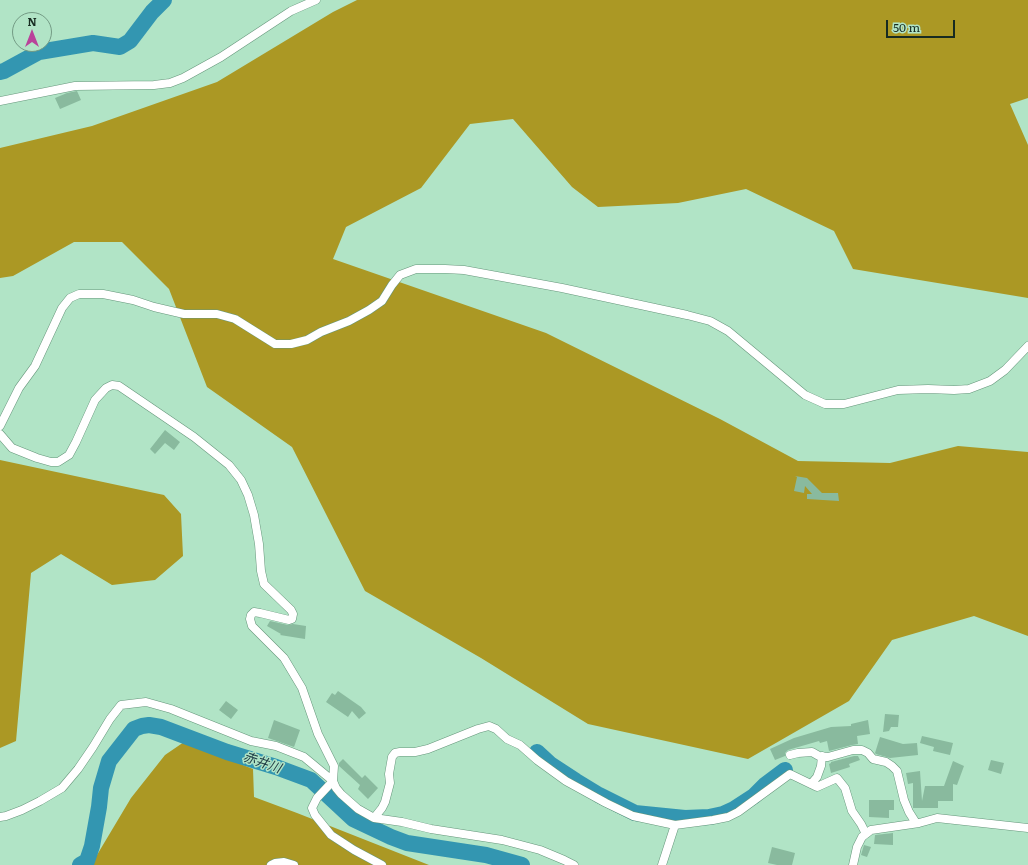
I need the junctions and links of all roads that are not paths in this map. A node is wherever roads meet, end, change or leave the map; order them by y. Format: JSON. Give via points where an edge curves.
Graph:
{"nodes":[{"id":1,"x":316,"y":0,"type":"edge"},
{"id":2,"x":0,"y":101,"type":"edge"},
{"id":3,"x":1028,"y":346,"type":"edge"},
{"id":4,"x":0,"y":426,"type":"edge"},
{"id":5,"x":0,"y":434,"type":"edge"},
{"id":6,"x":790,"y":755,"type":"dead end"},
{"id":7,"x":822,"y":756,"type":"junction"},
{"id":8,"x":331,"y":783,"type":"junction"},
{"id":9,"x":811,"y":784,"type":"junction"},
{"id":10,"x":0,"y":817,"type":"edge"},
{"id":11,"x":374,"y":818,"type":"junction"},
{"id":12,"x":916,"y":823,"type":"junction"},
{"id":13,"x":676,"y":824,"type":"junction"},
{"id":14,"x":1028,"y":828,"type":"edge"},
{"id":15,"x":866,"y":834,"type":"junction"},
{"id":16,"x":271,"y":865,"type":"edge"},
{"id":17,"x":294,"y":865,"type":"edge"},
{"id":18,"x":382,"y":865,"type":"edge"},
{"id":19,"x":574,"y":865,"type":"edge"},
{"id":20,"x":662,"y":865,"type":"edge"},
{"id":21,"x":852,"y":865,"type":"edge"}],
"edges":[{"from":1,"to":2,"type":"street","via":[[292,11],[221,57],[170,83],[75,86]]},
{"from":3,"to":4,"type":"street","via":[[1005,370],[990,381],[969,389],[898,390],[844,404],[825,404],[805,395],[728,331],[710,321],[562,288],[464,270],[416,269],[400,275],[382,301],[370,310],[307,340],[292,344],[275,344],[235,319],[217,314],[184,314],[103,294],[79,294],[70,298],[62,308],[34,366],[19,388]]},
{"from":5,"to":8,"type":"street","via":[[12,448],[37,458],[58,462],[69,455],[95,400],[112,385],[119,386],[194,437],[229,465],[248,495],[254,515],[264,584],[293,614],[289,620],[254,612],[250,619],[252,626],[284,658],[302,688],[318,734],[334,766]]},
{"from":6,"to":7,"type":"street","via":[[812,752]]},
{"from":7,"to":9,"type":"street","via":[[817,777]]},
{"from":7,"to":12,"type":"street","via":[[862,750],[873,759],[892,766],[897,771],[904,800]]},
{"from":8,"to":10,"type":"street","via":[[304,757],[276,746],[251,741],[171,709],[146,702],[121,706],[62,788],[22,810]]},
{"from":8,"to":11,"type":"street","via":[[358,809]]},
{"from":8,"to":18,"type":"street","via":[[317,798],[312,808],[315,815],[331,835]]},
{"from":9,"to":13,"type":"street","via":[[790,774],[728,817]]},
{"from":9,"to":15,"type":"street","via":[[817,787],[837,778],[845,788],[852,811]]},
{"from":11,"to":13,"type":"street","via":[[385,802],[390,784],[392,757],[395,753],[428,749],[489,726],[507,739],[520,744],[566,781],[606,803],[633,816]]},
{"from":11,"to":19,"type":"street","via":[[502,840],[540,850]]},
{"from":12,"to":14,"type":"street","via":[[938,818]]},
{"from":12,"to":15,"type":"street","via":[[872,830]]},
{"from":13,"to":20,"type":"street"},
{"from":15,"to":21,"type":"street","via":[[857,847]]},
{"from":16,"to":17,"type":"street","via":[[284,862]]}]}
